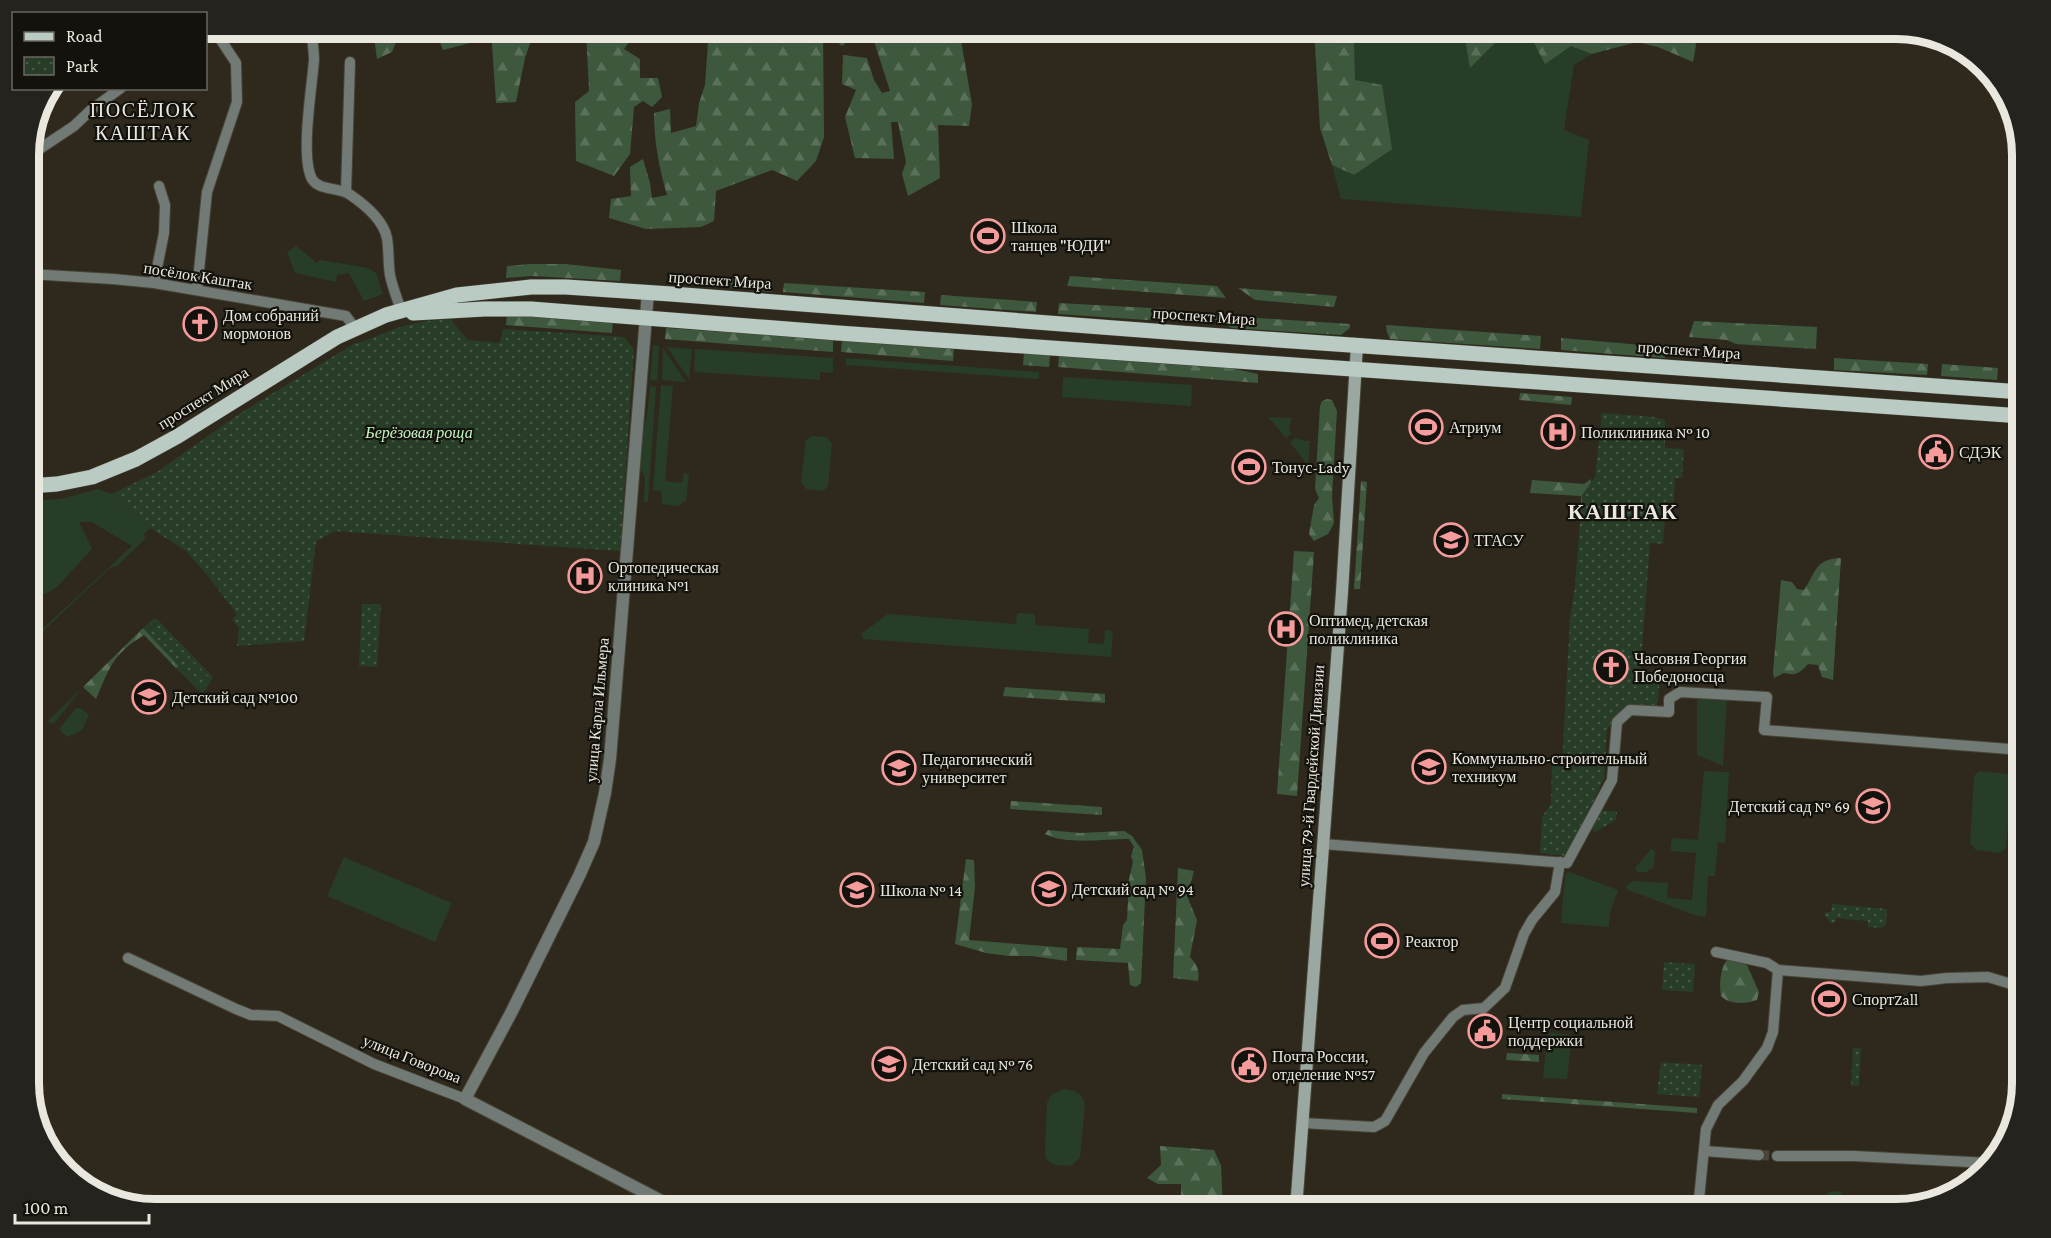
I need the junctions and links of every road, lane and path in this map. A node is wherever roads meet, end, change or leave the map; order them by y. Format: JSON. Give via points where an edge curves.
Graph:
{"nodes":[{"id":1,"x":220,"y":39,"type":"edge"},
{"id":2,"x":313,"y":39,"type":"edge"},
{"id":3,"x":350,"y":62,"type":"dead end"},
{"id":4,"x":118,"y":90,"type":"edge"},
{"id":5,"x":39,"y":149,"type":"edge"},
{"id":6,"x":159,"y":186,"type":"dead end"},
{"id":7,"x":346,"y":192,"type":"junction"},
{"id":8,"x":39,"y":275,"type":"edge"},
{"id":9,"x":154,"y":283,"type":"junction"},
{"id":10,"x":197,"y":290,"type":"junction"},
{"id":11,"x":648,"y":292,"type":"junction"},
{"id":12,"x":840,"y":307,"type":"junction"},
{"id":13,"x":394,"y":312,"type":"junction"},
{"id":14,"x":646,"y":318,"type":"junction"},
{"id":15,"x":1046,"y":323,"type":"junction"},
{"id":16,"x":355,"y":328,"type":"junction"},
{"id":17,"x":838,"y":333,"type":"junction"},
{"id":18,"x":1357,"y":345,"type":"junction"},
{"id":19,"x":1044,"y":347,"type":"junction"},
{"id":20,"x":1524,"y":356,"type":"junction"},
{"id":21,"x":1620,"y":363,"type":"junction"},
{"id":22,"x":1356,"y":369,"type":"junction"},
{"id":23,"x":1832,"y":377,"type":"junction"},
{"id":24,"x":1523,"y":380,"type":"junction"},
{"id":25,"x":1618,"y":387,"type":"junction"},
{"id":26,"x":2012,"y":391,"type":"edge"},
{"id":27,"x":1831,"y":402,"type":"junction"},
{"id":28,"x":2012,"y":415,"type":"edge"},
{"id":29,"x":39,"y":485,"type":"edge"},
{"id":30,"x":2012,"y":749,"type":"edge"},
{"id":31,"x":1323,"y":844,"type":"junction"},
{"id":32,"x":1560,"y":862,"type":"junction"},
{"id":33,"x":1716,"y":952,"type":"dead end"},
{"id":34,"x":128,"y":958,"type":"dead end"},
{"id":35,"x":1778,"y":970,"type":"junction"},
{"id":36,"x":2012,"y":984,"type":"edge"},
{"id":37,"x":465,"y":1099,"type":"junction"},
{"id":38,"x":1302,"y":1123,"type":"junction"},
{"id":39,"x":1704,"y":1151,"type":"junction"},
{"id":40,"x":1759,"y":1155,"type":"tunnel mouth"},
{"id":41,"x":1777,"y":1156,"type":"tunnel mouth"},
{"id":42,"x":1980,"y":1163,"type":"edge"},
{"id":43,"x":658,"y":1199,"type":"edge"},
{"id":44,"x":1297,"y":1199,"type":"edge"},
{"id":45,"x":1699,"y":1199,"type":"edge"}],
"edges":[{"from":1,"to":10,"type":"street","via":[[236,63],[237,102],[207,192]]},
{"from":2,"to":7,"type":"street","via":[[308,163],[317,184]]},
{"from":3,"to":7,"type":"street"},
{"from":4,"to":5,"type":"street"},
{"from":6,"to":9,"type":"street","via":[[165,205],[164,233]]},
{"from":7,"to":13,"type":"street","via":[[368,208],[387,238]]},
{"from":8,"to":9,"type":"street","name":"посёлок Каштак"},
{"from":9,"to":10,"type":"street","name":"посёлок Каштак"},
{"from":10,"to":16,"type":"street","name":"посёлок Каштак","via":[[346,316]]},
{"from":11,"to":12,"type":"main road","name":"проспект Мира"},
{"from":11,"to":13,"type":"main road","name":"проспект Мира","via":[[531,287],[457,295]]},
{"from":11,"to":14,"type":"street","name":"улица Карла Ильмера"},
{"from":12,"to":15,"type":"main road","name":"проспект Мира"},
{"from":12,"to":17,"type":"main road"},
{"from":13,"to":14,"type":"main road","name":"проспект Мира","via":[[531,309]]},
{"from":13,"to":16,"type":"main road","name":"проспект Мира"},
{"from":14,"to":17,"type":"main road","name":"проспект Мира"},
{"from":14,"to":37,"type":"street","name":"улица Карла Ильмера","via":[[610,759],[601,812],[594,842],[579,876]]},
{"from":15,"to":18,"type":"main road","name":"проспект Мира"},
{"from":15,"to":19,"type":"main road"},
{"from":16,"to":29,"type":"main road","name":"проспект Мира","via":[[136,459],[92,477]]},
{"from":17,"to":19,"type":"main road","name":"проспект Мира"},
{"from":18,"to":20,"type":"main road","name":"проспект Мира"},
{"from":18,"to":22,"type":"main road","name":"улица 79-й Гвардейской Дивизии"},
{"from":19,"to":22,"type":"main road","name":"проспект Мира"},
{"from":20,"to":21,"type":"main road","name":"проспект Мира"},
{"from":20,"to":24,"type":"main road"},
{"from":21,"to":23,"type":"main road","name":"проспект Мира"},
{"from":21,"to":25,"type":"main road"},
{"from":22,"to":24,"type":"main road","name":"проспект Мира"},
{"from":22,"to":31,"type":"main road","name":"улица 79-й Гвардейской Дивизии"},
{"from":23,"to":26,"type":"main road","name":"проспект Мира"},
{"from":23,"to":27,"type":"main road"},
{"from":24,"to":25,"type":"main road","name":"проспект Мира"},
{"from":25,"to":27,"type":"main road","name":"проспект Мира"},
{"from":27,"to":28,"type":"main road","name":"проспект Мира"},
{"from":30,"to":32,"type":"street","via":[[1764,730],[1767,697],[1680,692],[1669,699],[1669,712],[1630,710],[1617,722],[1612,780],[1567,863]]},
{"from":31,"to":32,"type":"street"},
{"from":31,"to":38,"type":"main road","name":"улица 79-й Гвардейской Дивизии"},
{"from":32,"to":38,"type":"street","via":[[1555,892],[1524,934],[1505,988],[1484,1008],[1463,1010],[1453,1017],[1424,1053],[1385,1121],[1374,1127]]},
{"from":33,"to":35,"type":"street","via":[[1767,963]]},
{"from":34,"to":37,"type":"street","name":"улица Говорова","via":[[236,1009],[251,1015],[278,1016],[374,1064]]},
{"from":35,"to":36,"type":"street","via":[[1921,981],[1988,977]]},
{"from":35,"to":39,"type":"street","via":[[1773,1032],[1767,1048],[1743,1082],[1718,1105],[1706,1129]]},
{"from":37,"to":43,"type":"street","name":"улица Говорова"},
{"from":38,"to":44,"type":"main road","name":"улица 79-й Гвардейской Дивизии"},
{"from":39,"to":40,"type":"street"},
{"from":39,"to":45,"type":"street"},
{"from":41,"to":42,"type":"street"}]}
